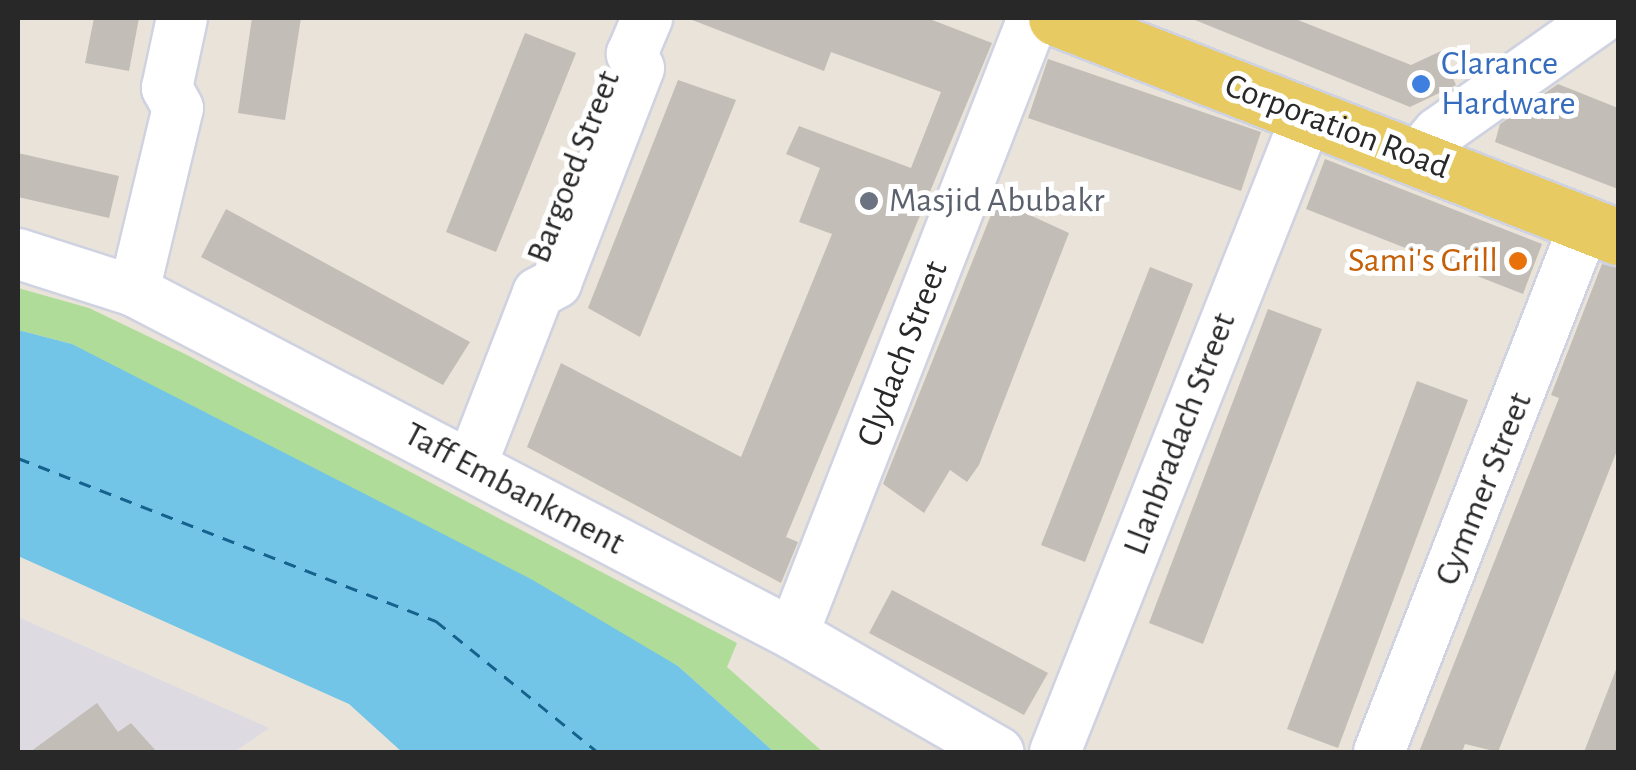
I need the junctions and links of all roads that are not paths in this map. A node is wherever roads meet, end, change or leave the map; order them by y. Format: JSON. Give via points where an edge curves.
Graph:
{"nodes":[{"id":1,"x":182,"y":18,"type":"edge"},
{"id":2,"x":213,"y":18,"type":"edge"},
{"id":3,"x":1033,"y":18,"type":"edge"},
{"id":4,"x":1056,"y":18,"type":"edge"},
{"id":5,"x":1601,"y":18,"type":"edge"},
{"id":6,"x":640,"y":36,"type":"edge"},
{"id":7,"x":178,"y":108,"type":"junction"},
{"id":8,"x":1308,"y":116,"type":"junction"},
{"id":9,"x":1416,"y":158,"type":"junction"},
{"id":10,"x":1602,"y":231,"type":"edge"},
{"id":11,"x":18,"y":254,"type":"edge"},
{"id":12,"x":134,"y":291,"type":"junction"},
{"id":13,"x":471,"y":466,"type":"junction"},
{"id":14,"x":793,"y":634,"type":"junction"},
{"id":15,"x":998,"y":752,"type":"edge"},
{"id":16,"x":1056,"y":752,"type":"edge"},
{"id":17,"x":1379,"y":752,"type":"edge"}],
"edges":[{"from":1,"to":7,"type":"street","via":[[167,88]]},
{"from":2,"to":7,"type":"street","via":[[196,98]]},
{"from":3,"to":14,"type":"street","name":"Clydach Street"},
{"from":4,"to":8,"type":"main road","name":"Corporation Road"},
{"from":5,"to":9,"type":"street","via":[[1438,133]]},
{"from":6,"to":13,"type":"street","name":"Bargoed Street","via":[[640,68],[556,283],[538,293]]},
{"from":7,"to":12,"type":"street"},
{"from":8,"to":9,"type":"main road","name":"Corporation Road"},
{"from":8,"to":16,"type":"street","name":"Llanbradach Street"},
{"from":9,"to":10,"type":"main road","name":"Corporation Road"},
{"from":10,"to":17,"type":"street","name":"Cymmer Street","via":[[1541,346]]},
{"from":11,"to":12,"type":"street","name":"Taff Embankment"},
{"from":12,"to":13,"type":"street","name":"Taff Embankment"},
{"from":13,"to":14,"type":"street","name":"Taff Embankment"},
{"from":14,"to":15,"type":"street","name":"Taff Embankment"}]}
